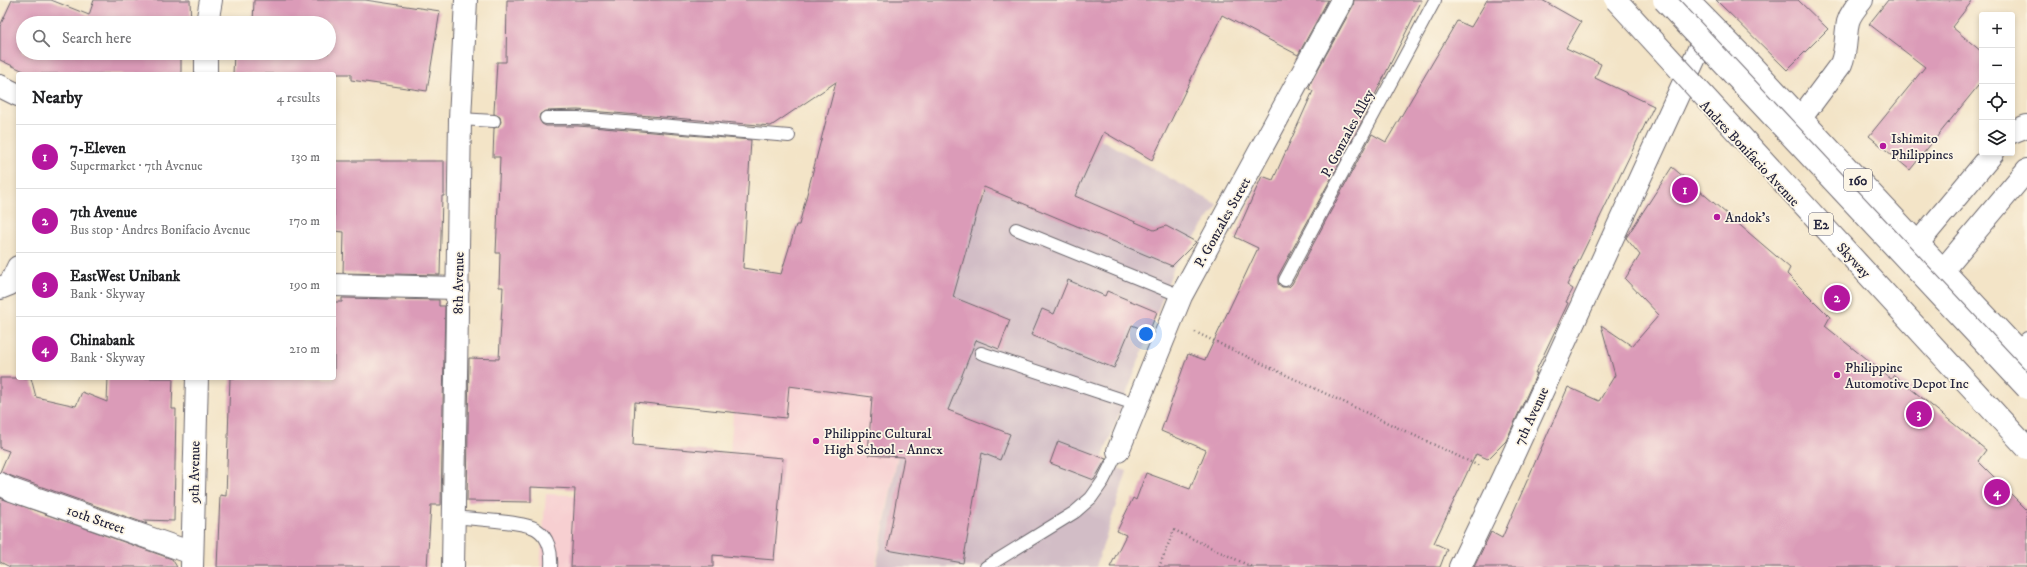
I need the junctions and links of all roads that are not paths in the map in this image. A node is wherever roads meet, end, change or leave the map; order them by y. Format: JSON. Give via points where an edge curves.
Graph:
{"nodes":[{"id":1,"x":211,"y":0,"type":"edge"},
{"id":2,"x":466,"y":0,"type":"edge"},
{"id":3,"x":1342,"y":0,"type":"edge"},
{"id":4,"x":1435,"y":0,"type":"edge"},
{"id":5,"x":1607,"y":0,"type":"edge"},
{"id":6,"x":1616,"y":0,"type":"edge"},
{"id":7,"x":1664,"y":0,"type":"edge"},
{"id":8,"x":1687,"y":0,"type":"edge"},
{"id":9,"x":1862,"y":0,"type":"edge"},
{"id":10,"x":208,"y":16,"type":"edge"},
{"id":11,"x":1710,"y":24,"type":"junction"},
{"id":12,"x":206,"y":60,"type":"edge"},
{"id":13,"x":206,"y":72,"type":"edge"},
{"id":14,"x":1684,"y":81,"type":"junction"},
{"id":15,"x":0,"y":86,"type":"edge"},
{"id":16,"x":16,"y":94,"type":"edge"},
{"id":17,"x":546,"y":118,"type":"dead end"},
{"id":18,"x":460,"y":119,"type":"junction"},
{"id":19,"x":1800,"y":119,"type":"junction"},
{"id":20,"x":494,"y":121,"type":"dead end"},
{"id":21,"x":2027,"y":126,"type":"edge"},
{"id":22,"x":2015,"y":131,"type":"edge"},
{"id":23,"x":789,"y":136,"type":"dead end"},
{"id":24,"x":1990,"y":156,"type":"edge"},
{"id":25,"x":2027,"y":170,"type":"edge"},
{"id":26,"x":1016,"y":229,"type":"dead end"},
{"id":27,"x":1918,"y":243,"type":"junction"},
{"id":28,"x":1943,"y":270,"type":"junction"},
{"id":29,"x":1286,"y":280,"type":"dead end"},
{"id":30,"x":336,"y":284,"type":"edge"},
{"id":31,"x":458,"y":288,"type":"junction"},
{"id":32,"x":1181,"y":296,"type":"junction"},
{"id":33,"x":2024,"y":349,"type":"edge"},
{"id":34,"x":981,"y":354,"type":"dead end"},
{"id":35,"x":197,"y":380,"type":"edge"},
{"id":36,"x":2027,"y":388,"type":"edge"},
{"id":37,"x":1138,"y":405,"type":"junction"},
{"id":38,"x":2027,"y":444,"type":"edge"},
{"id":39,"x":2027,"y":448,"type":"edge"},
{"id":40,"x":1118,"y":451,"type":"joint"},
{"id":41,"x":0,"y":484,"type":"edge"},
{"id":42,"x":453,"y":517,"type":"junction"},
{"id":43,"x":192,"y":560,"type":"edge"},
{"id":44,"x":453,"y":567,"type":"edge"},
{"id":45,"x":551,"y":567,"type":"edge"},
{"id":46,"x":986,"y":567,"type":"edge"},
{"id":47,"x":1460,"y":567,"type":"edge"}],
"edges":[{"from":1,"to":10,"type":"main road"},
{"from":2,"to":18,"type":"main road","name":"8th Avenue"},
{"from":3,"to":32,"type":"main road","name":"P. Gonzales Street"},
{"from":4,"to":29,"type":"lane","name":"P. Gonzales Alley"},
{"from":5,"to":14,"type":"main road","name":"Andres Bonifacio Avenue"},
{"from":6,"to":39,"type":"main road","name":"Skyway","number":"E2","bridge":true},
{"from":7,"to":36,"type":"main road","bridge":true},
{"from":8,"to":11,"type":"main road","number":"160"},
{"from":9,"to":19,"type":"main road","via":[[1848,22],[1845,54],[1841,64]]},
{"from":11,"to":14,"type":"main road","name":"7th Avenue"},
{"from":11,"to":19,"type":"main road","number":"160"},
{"from":12,"to":13,"type":"main road"},
{"from":14,"to":38,"type":"main road","name":"Andres Bonifacio Avenue","via":[[1837,246]]},
{"from":14,"to":47,"type":"main road","name":"7th Avenue"},
{"from":15,"to":16,"type":"main road"},
{"from":17,"to":23,"type":"lane","via":[[578,118]]},
{"from":18,"to":20,"type":"lane"},
{"from":18,"to":31,"type":"main road","name":"8th Avenue"},
{"from":19,"to":27,"type":"main road","number":"160"},
{"from":21,"to":22,"type":"main road"},
{"from":24,"to":27,"type":"main road"},
{"from":25,"to":28,"type":"main road"},
{"from":26,"to":32,"type":"lane"},
{"from":27,"to":28,"type":"main road","number":"160"},
{"from":28,"to":33,"type":"main road","number":"160"},
{"from":30,"to":31,"type":"main road"},
{"from":31,"to":42,"type":"main road","name":"8th Avenue"},
{"from":32,"to":37,"type":"main road","name":"P. Gonzales Street"},
{"from":34,"to":37,"type":"lane"},
{"from":35,"to":43,"type":"main road","name":"9th Avenue"},
{"from":37,"to":40,"type":"main road","name":"P. Gonzales Street"},
{"from":40,"to":46,"type":"lane","via":[[1091,498],[1075,512]]},
{"from":41,"to":43,"type":"main road","name":"10th Street"},
{"from":42,"to":44,"type":"main road","name":"8th Avenue"},
{"from":42,"to":45,"type":"lane","via":[[513,523],[536,529],[548,542]]}]}
